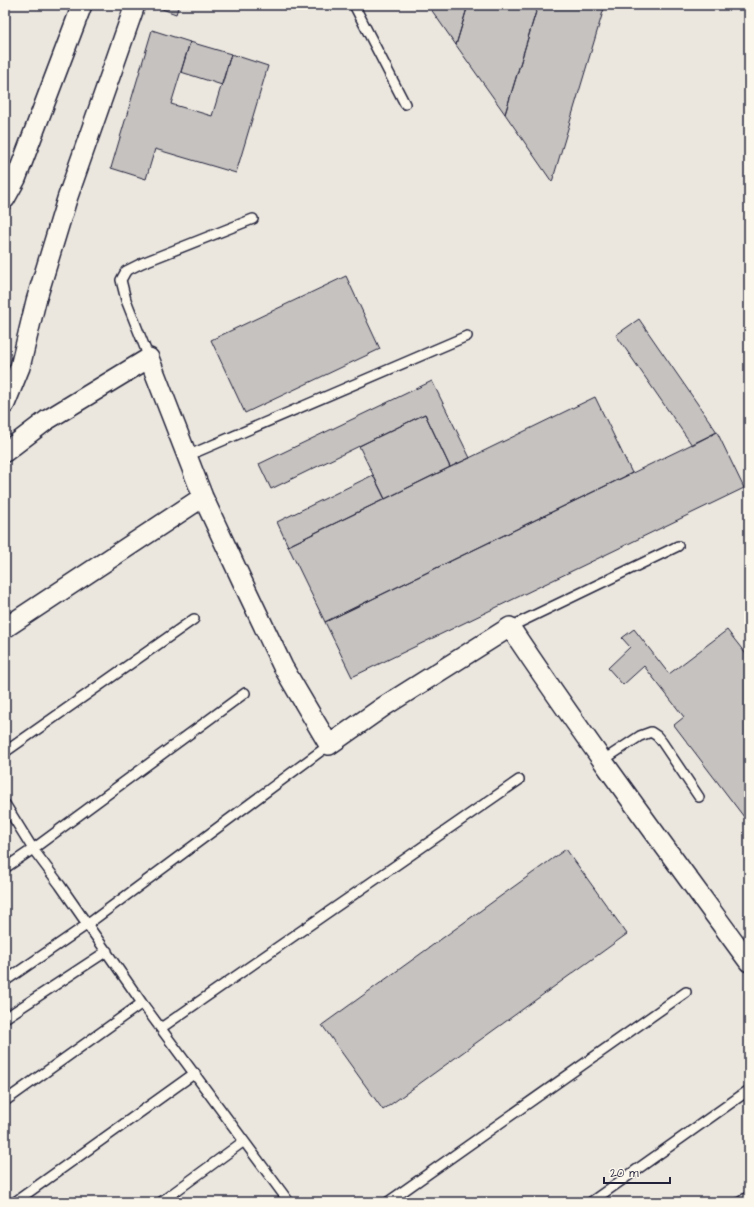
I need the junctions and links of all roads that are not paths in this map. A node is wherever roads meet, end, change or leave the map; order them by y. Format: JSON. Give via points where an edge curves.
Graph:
{"nodes":[{"id":1,"x":82,"y":5,"type":"edge"},
{"id":2,"x":135,"y":5,"type":"edge"},
{"id":3,"x":354,"y":5,"type":"edge"},
{"id":4,"x":405,"y":104,"type":"dead end"},
{"id":5,"x":5,"y":199,"type":"edge"},
{"id":6,"x":253,"y":219,"type":"dead end"},
{"id":7,"x":467,"y":336,"type":"dead end"},
{"id":8,"x":149,"y":358,"type":"junction"},
{"id":9,"x":5,"y":404,"type":"edge"},
{"id":10,"x":5,"y":452,"type":"edge"},
{"id":11,"x":187,"y":456,"type":"junction"},
{"id":12,"x":203,"y":497,"type":"junction"},
{"id":13,"x":678,"y":546,"type":"dead end"},
{"id":14,"x":194,"y":619,"type":"dead end"},
{"id":15,"x":510,"y":627,"type":"junction"},
{"id":16,"x":5,"y":628,"type":"edge"},
{"id":17,"x":245,"y":692,"type":"dead end"},
{"id":18,"x":329,"y":745,"type":"junction"},
{"id":19,"x":5,"y":752,"type":"edge"},
{"id":20,"x":602,"y":761,"type":"junction"},
{"id":21,"x":519,"y":780,"type":"dead end"},
{"id":22,"x":699,"y":797,"type":"dead end"},
{"id":23,"x":5,"y":804,"type":"edge"},
{"id":24,"x":34,"y":849,"type":"junction"},
{"id":25,"x":5,"y":868,"type":"edge"},
{"id":26,"x":88,"y":924,"type":"junction"},
{"id":27,"x":106,"y":951,"type":"junction"},
{"id":28,"x":749,"y":962,"type":"edge"},
{"id":29,"x":5,"y":981,"type":"edge"},
{"id":30,"x":686,"y":992,"type":"dead end"},
{"id":31,"x":142,"y":1003,"type":"junction"},
{"id":32,"x":5,"y":1018,"type":"edge"},
{"id":33,"x":162,"y":1028,"type":"junction"},
{"id":34,"x":195,"y":1073,"type":"junction"},
{"id":35,"x":749,"y":1090,"type":"edge"},
{"id":36,"x":5,"y":1101,"type":"edge"},
{"id":37,"x":244,"y":1141,"type":"junction"},
{"id":38,"x":749,"y":1196,"type":"edge"},
{"id":39,"x":15,"y":1202,"type":"edge"},
{"id":40,"x":161,"y":1202,"type":"edge"},
{"id":41,"x":289,"y":1202,"type":"edge"},
{"id":42,"x":388,"y":1202,"type":"edge"},
{"id":43,"x":591,"y":1202,"type":"edge"},
{"id":44,"x":740,"y":1202,"type":"edge"}],
"edges":[{"from":1,"to":5,"type":"street","via":[[16,179]]},
{"from":2,"to":9,"type":"street","via":[[67,199],[36,301],[20,367]]},
{"from":3,"to":4,"type":"lane"},
{"from":6,"to":8,"type":"lane","via":[[126,271],[121,280],[124,294]]},
{"from":7,"to":11,"type":"lane"},
{"from":8,"to":10,"type":"street","via":[[47,420]]},
{"from":8,"to":11,"type":"street"},
{"from":11,"to":12,"type":"street"},
{"from":12,"to":16,"type":"street"},
{"from":12,"to":18,"type":"street","via":[[283,667]]},
{"from":13,"to":15,"type":"lane"},
{"from":14,"to":19,"type":"lane"},
{"from":15,"to":18,"type":"street"},
{"from":15,"to":20,"type":"street"},
{"from":17,"to":24,"type":"lane"},
{"from":18,"to":26,"type":"lane"},
{"from":20,"to":22,"type":"lane","via":[[640,736],[651,732],[662,742]]},
{"from":20,"to":28,"type":"street"},
{"from":21,"to":33,"type":"lane"},
{"from":23,"to":24,"type":"lane"},
{"from":24,"to":25,"type":"lane"},
{"from":24,"to":26,"type":"lane"},
{"from":26,"to":27,"type":"lane"},
{"from":26,"to":29,"type":"lane"},
{"from":27,"to":31,"type":"lane"},
{"from":27,"to":32,"type":"lane"},
{"from":30,"to":42,"type":"lane"},
{"from":31,"to":33,"type":"lane"},
{"from":31,"to":36,"type":"lane"},
{"from":33,"to":34,"type":"lane"},
{"from":34,"to":37,"type":"lane"},
{"from":34,"to":39,"type":"lane"},
{"from":35,"to":43,"type":"lane"},
{"from":37,"to":40,"type":"lane"},
{"from":37,"to":41,"type":"lane"},
{"from":38,"to":44,"type":"lane"}]}
